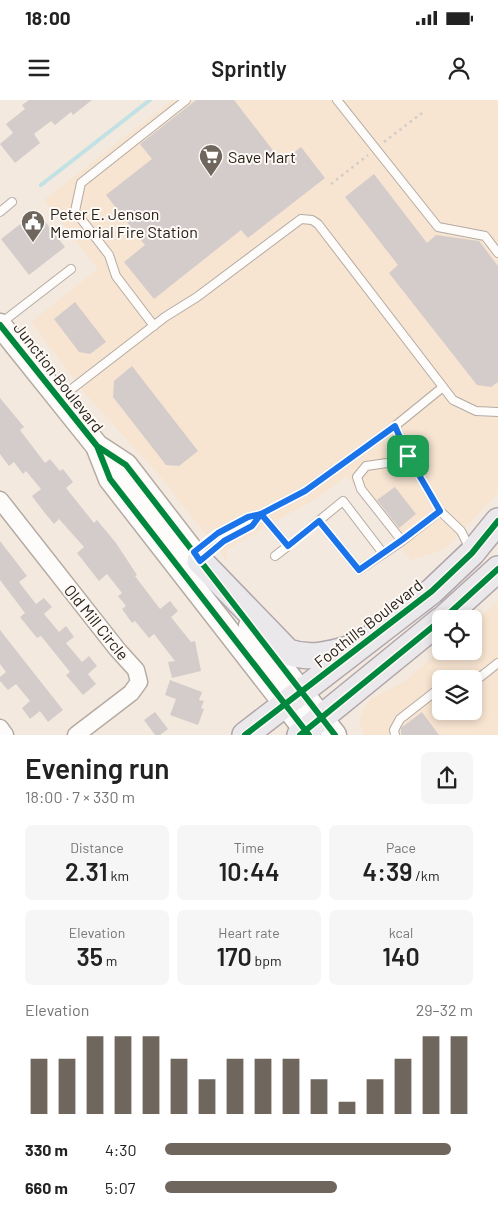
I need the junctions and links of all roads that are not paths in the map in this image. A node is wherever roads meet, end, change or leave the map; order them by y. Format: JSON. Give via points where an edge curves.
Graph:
{"nodes":[{"id":1,"x":186,"y":100,"type":"edge"},
{"id":2,"x":338,"y":100,"type":"edge"},
{"id":3,"x":12,"y":202,"type":"dead end"},
{"id":4,"x":0,"y":212,"type":"edge"},
{"id":5,"x":498,"y":253,"type":"edge"},
{"id":6,"x":70,"y":268,"type":"dead end"},
{"id":7,"x":0,"y":324,"type":"edge"},
{"id":8,"x":154,"y":326,"type":"junction"},
{"id":9,"x":443,"y":387,"type":"junction"},
{"id":10,"x":58,"y":399,"type":"junction"},
{"id":11,"x":498,"y":412,"type":"edge"},
{"id":12,"x":395,"y":426,"type":"junction"},
{"id":13,"x":97,"y":446,"type":"junction"},
{"id":14,"x":408,"y":456,"type":"junction"},
{"id":15,"x":0,"y":500,"type":"edge"},
{"id":16,"x":440,"y":511,"type":"junction"},
{"id":17,"x":261,"y":514,"type":"junction"},
{"id":18,"x":319,"y":521,"type":"junction"},
{"id":19,"x":498,"y":521,"type":"edge"},
{"id":20,"x":402,"y":540,"type":"junction"},
{"id":21,"x":288,"y":546,"type":"junction"},
{"id":22,"x":382,"y":552,"type":"junction"},
{"id":23,"x":472,"y":553,"type":"junction"},
{"id":24,"x":275,"y":556,"type":"dead end"},
{"id":25,"x":197,"y":557,"type":"junction"},
{"id":26,"x":496,"y":575,"type":"edge"},
{"id":27,"x":453,"y":610,"type":"edge"},
{"id":28,"x":432,"y":628,"type":"edge"},
{"id":29,"x":361,"y":646,"type":"junction"},
{"id":30,"x":498,"y":663,"type":"edge"},
{"id":31,"x":482,"y":676,"type":"edge"},
{"id":32,"x":432,"y":694,"type":"edge"},
{"id":33,"x":293,"y":699,"type":"junction"},
{"id":34,"x":0,"y":728,"type":"edge"},
{"id":35,"x":314,"y":731,"type":"edge"},
{"id":36,"x":5,"y":735,"type":"edge"},
{"id":37,"x":76,"y":735,"type":"edge"},
{"id":38,"x":245,"y":735,"type":"edge"},
{"id":39,"x":396,"y":735,"type":"edge"}],
"edges":[{"from":1,"to":8,"type":"lane","via":[[81,183],[75,211],[109,255],[116,276]]},
{"from":2,"to":5,"type":"lane","via":[[438,227],[485,236]]},
{"from":3,"to":4,"type":"lane"},
{"from":6,"to":7,"type":"lane"},
{"from":7,"to":10,"type":"main road","name":"Junction Boulevard"},
{"from":8,"to":9,"type":"lane","via":[[198,297],[301,218],[312,220]]},
{"from":8,"to":10,"type":"lane"},
{"from":9,"to":11,"type":"lane","via":[[453,400],[466,408]]},
{"from":9,"to":12,"type":"lane"},
{"from":10,"to":13,"type":"main road","name":"Junction Boulevard"},
{"from":12,"to":14,"type":"lane"},
{"from":12,"to":17,"type":"lane","via":[[305,491]]},
{"from":13,"to":25,"type":"main road","name":"Junction Boulevard","via":[[126,465]]},
{"from":13,"to":33,"type":"main road","name":"Junction Boulevard","via":[[110,479]]},
{"from":14,"to":16,"type":"lane"},
{"from":14,"to":20,"type":"lane","via":[[394,462],[366,466],[358,477],[362,489]]},
{"from":15,"to":37,"type":"street","name":"Old Mill Circle","via":[[136,670],[139,682],[131,693]]},
{"from":16,"to":20,"type":"lane"},
{"from":16,"to":23,"type":"lane","via":[[461,531]]},
{"from":17,"to":21,"type":"lane"},
{"from":17,"to":25,"type":"lane","via":[[252,526]]},
{"from":18,"to":21,"type":"lane"},
{"from":18,"to":22,"type":"lane","via":[[359,570]]},
{"from":18,"to":22,"type":"lane","via":[[343,501]]},
{"from":19,"to":23,"type":"main road","name":"Foothills Boulevard"},
{"from":20,"to":22,"type":"lane"},
{"from":21,"to":24,"type":"lane"},
{"from":23,"to":29,"type":"main road","name":"Foothills Boulevard","via":[[432,590]]},
{"from":25,"to":29,"type":"main road","via":[[288,652],[304,657]]},
{"from":25,"to":33,"type":"main road","name":"Junction Boulevard"},
{"from":26,"to":27,"type":"main road"},
{"from":28,"to":35,"type":"main road"},
{"from":29,"to":33,"type":"main road","name":"Foothills Boulevard"},
{"from":30,"to":31,"type":"lane"},
{"from":32,"to":39,"type":"lane","via":[[400,719],[394,730]]},
{"from":33,"to":35,"type":"main road","name":"Junction Boulevard"},
{"from":33,"to":38,"type":"main road","name":"Foothills Boulevard"},
{"from":34,"to":36,"type":"street"}]}
